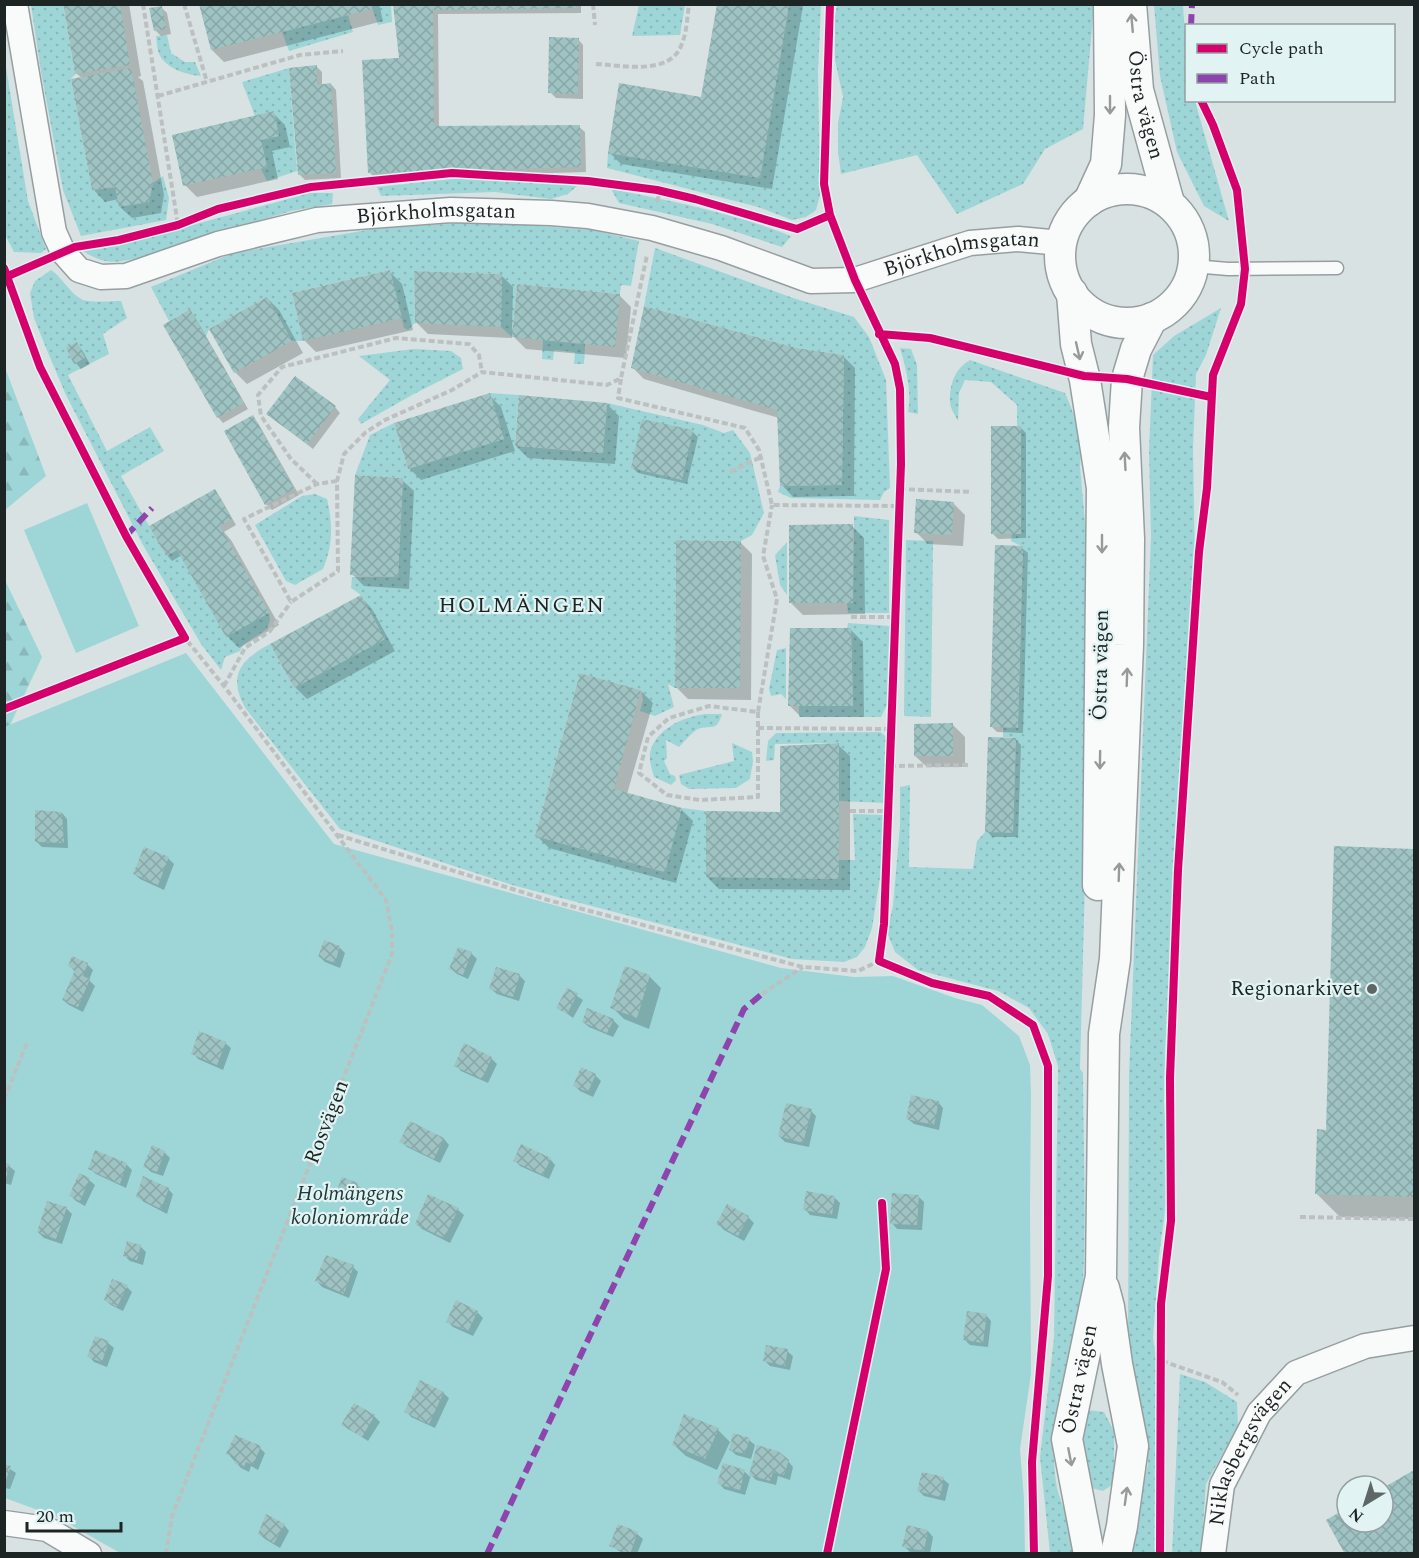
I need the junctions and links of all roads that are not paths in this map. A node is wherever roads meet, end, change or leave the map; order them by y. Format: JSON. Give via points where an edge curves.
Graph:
{"nodes":[{"id":1,"x":15,"y":4,"type":"edge"},
{"id":2,"x":1109,"y":4,"type":"edge"},
{"id":3,"x":1131,"y":4,"type":"edge"},
{"id":4,"x":1089,"y":201,"type":"junction"},
{"id":5,"x":1169,"y":203,"type":"junction"},
{"id":6,"x":1061,"y":243,"type":"junction"},
{"id":7,"x":1194,"y":266,"type":"junction"},
{"id":8,"x":1337,"y":268,"type":"dead end"},
{"id":9,"x":1072,"y":293,"type":"junction"},
{"id":10,"x":1152,"y":318,"type":"junction"},
{"id":11,"x":1104,"y":1037,"type":"junction"},
{"id":12,"x":1101,"y":1276,"type":"junction"},
{"id":13,"x":1414,"y":1338,"type":"edge"},
{"id":14,"x":4,"y":1523,"type":"edge"},
{"id":15,"x":89,"y":1554,"type":"edge"},
{"id":16,"x":1089,"y":1554,"type":"edge"},
{"id":17,"x":1116,"y":1554,"type":"edge"},
{"id":18,"x":1213,"y":1554,"type":"edge"}],
"edges":[{"from":1,"to":6,"type":"street","name":"Björkholmsgatan","via":[[54,232],[63,252],[79,270],[101,277],[126,276],[218,244],[317,220],[451,210],[570,214],[641,226],[722,248],[811,280],[855,280],[970,243],[1018,239]]},
{"from":2,"to":4,"type":"street","name":"Östra vägen","one_way":true,"via":[[1110,115],[1106,164]]},
{"from":5,"to":3,"type":"street","name":"Östra vägen","one_way":true,"via":[[1138,90]]},
{"from":4,"to":5,"type":"street","name":"Östra vägen","via":[[1111,191],[1135,189]]},
{"from":4,"to":6,"type":"street","name":"Östra vägen","via":[[1071,219]]},
{"from":5,"to":7,"type":"street","name":"Östra vägen","via":[[1190,231]]},
{"from":6,"to":9,"type":"street","name":"Östra vägen","via":[[1063,275]]},
{"from":7,"to":8,"type":"lane"},
{"from":7,"to":10,"type":"street","name":"Östra vägen","via":[[1180,297]]},
{"from":9,"to":10,"type":"street","name":"Östra vägen","via":[[1090,312],[1108,320],[1127,323]]},
{"from":9,"to":11,"type":"street","name":"Östra vägen","one_way":true,"via":[[1076,344],[1102,488],[1098,905]]},
{"from":11,"to":10,"type":"street","name":"Östra vägen","one_way":true,"via":[[1115,959],[1128,645],[1124,427],[1127,379],[1136,349]]},
{"from":11,"to":12,"type":"street","name":"Östra vägen"},
{"from":12,"to":16,"type":"street","name":"Östra vägen","one_way":true,"via":[[1066,1439]]},
{"from":17,"to":12,"type":"street","name":"Östra vägen","one_way":true,"via":[[1133,1446]]},
{"from":13,"to":18,"type":"street","name":"Niklasbergsvägen","via":[[1365,1346],[1296,1373],[1259,1413],[1222,1485]]},
{"from":14,"to":15,"type":"street","via":[[47,1529]]}]}
